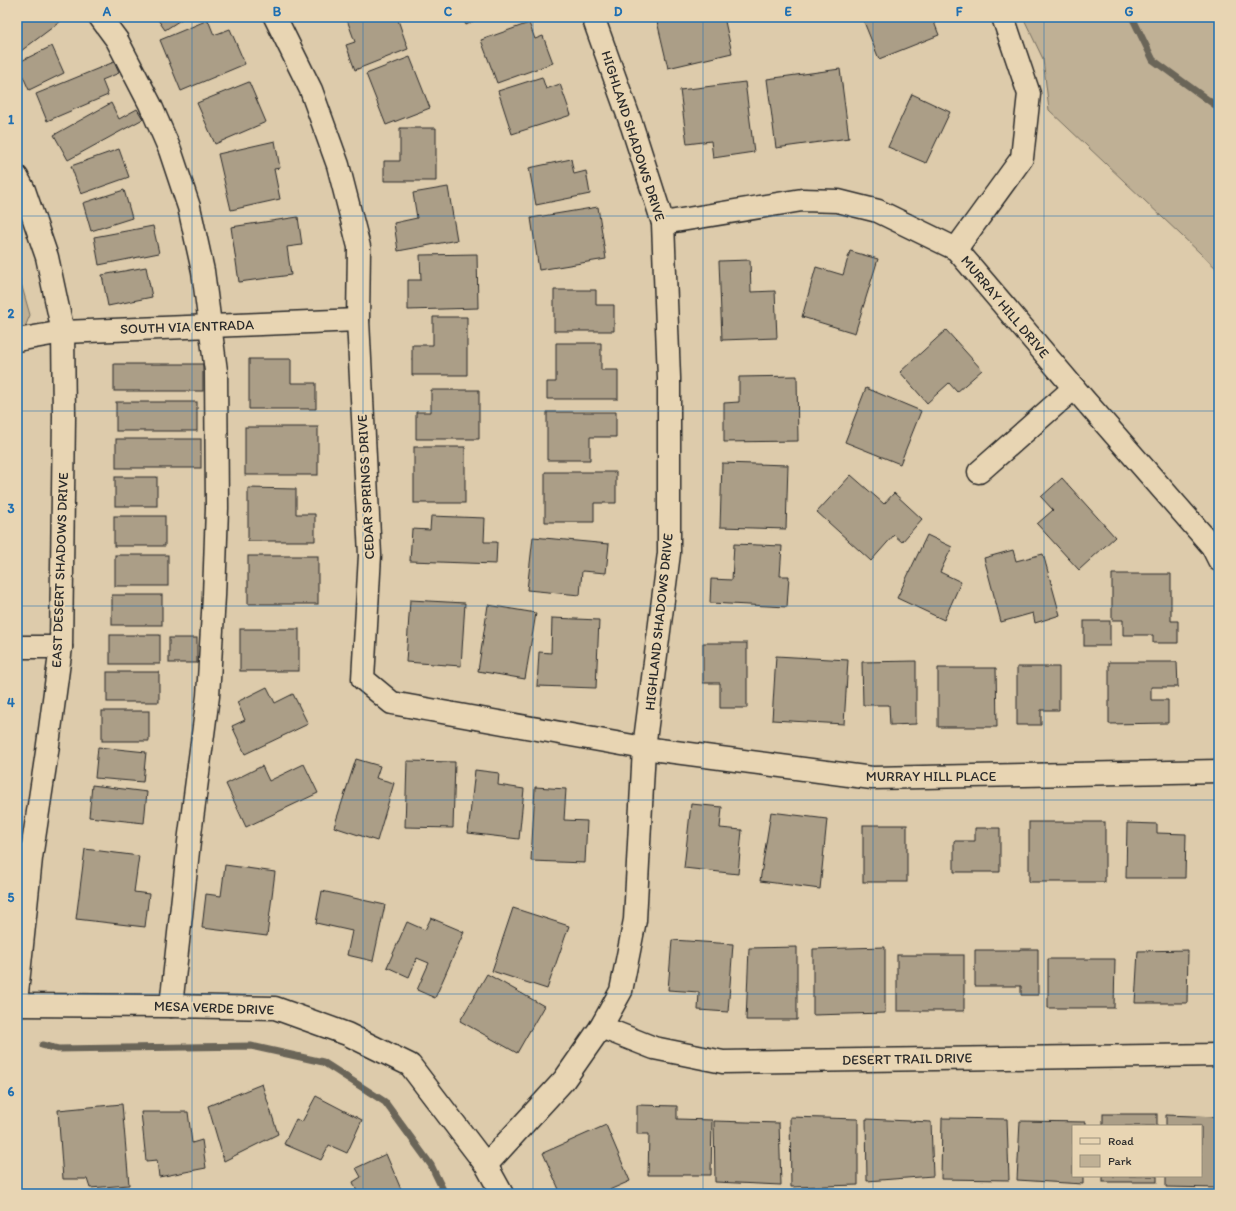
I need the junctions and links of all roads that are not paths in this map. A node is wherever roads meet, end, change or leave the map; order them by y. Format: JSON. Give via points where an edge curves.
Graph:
{"nodes":[{"id":1,"x":100,"y":17,"type":"edge"},
{"id":2,"x":275,"y":17,"type":"edge"},
{"id":3,"x":593,"y":17,"type":"edge"},
{"id":4,"x":1003,"y":17,"type":"edge"},
{"id":5,"x":17,"y":177,"type":"edge"},
{"id":6,"x":663,"y":222,"type":"junction"},
{"id":7,"x":956,"y":249,"type":"junction"},
{"id":8,"x":358,"y":320,"type":"junction"},
{"id":9,"x":209,"y":326,"type":"junction"},
{"id":10,"x":63,"y":332,"type":"junction"},
{"id":11,"x":17,"y":340,"type":"edge"},
{"id":12,"x":1074,"y":388,"type":"junction"},
{"id":13,"x":979,"y":472,"type":"dead end"},
{"id":14,"x":1219,"y":560,"type":"edge"},
{"id":15,"x":17,"y":647,"type":"edge"},
{"id":16,"x":61,"y":647,"type":"junction"},
{"id":17,"x":644,"y":748,"type":"junction"},
{"id":18,"x":1219,"y":771,"type":"edge"},
{"id":19,"x":24,"y":857,"type":"edge"},
{"id":20,"x":17,"y":993,"type":"edge"},
{"id":21,"x":17,"y":1006,"type":"edge"},
{"id":22,"x":171,"y":1006,"type":"junction"},
{"id":23,"x":601,"y":1027,"type":"junction"},
{"id":24,"x":1219,"y":1055,"type":"edge"},
{"id":25,"x":486,"y":1165,"type":"junction"},
{"id":26,"x":502,"y":1194,"type":"edge"}],
"edges":[{"from":1,"to":9,"type":"street","via":[[117,40],[170,150],[189,207],[203,271]]},
{"from":2,"to":8,"type":"street","name":"CEDAR SPRINGS DRIVE","via":[[310,90],[338,165],[360,247]]},
{"from":3,"to":6,"type":"street","name":"HIGHLAND SHADOWS DRIVE"},
{"from":4,"to":7,"type":"street","via":[[1029,94],[1022,158]]},
{"from":5,"to":10,"type":"street","name":"EAST DESERT SHADOWS DRIVE","via":[[47,257]]},
{"from":6,"to":7,"type":"street","name":"MURRAY HILL DRIVE","via":[[802,200],[838,201],[878,211]]},
{"from":6,"to":17,"type":"street","name":"HIGHLAND SHADOWS DRIVE","via":[[669,378],[669,554]]},
{"from":7,"to":12,"type":"street","name":"MURRAY HILL DRIVE"},
{"from":8,"to":9,"type":"street","name":"SOUTH VIA ENTRADA"},
{"from":8,"to":17,"type":"street","name":"CEDAR SPRINGS DRIVE","via":[[370,556],[363,678],[392,703]]},
{"from":9,"to":10,"type":"street","name":"SOUTH VIA ENTRADA"},
{"from":9,"to":22,"type":"street","via":[[216,371],[217,508],[214,596],[208,696]]},
{"from":10,"to":11,"type":"street","name":"SOUTH VIA ENTRADA"},
{"from":10,"to":16,"type":"street","name":"EAST DESERT SHADOWS DRIVE"},
{"from":12,"to":13,"type":"street"},
{"from":12,"to":14,"type":"street","name":"MURRAY HILL DRIVE","via":[[1212,546]]},
{"from":15,"to":16,"type":"street"},
{"from":16,"to":19,"type":"street","name":"EAST DESERT SHADOWS DRIVE","via":[[47,752]]},
{"from":17,"to":18,"type":"street","name":"MURRAY HILL PLACE","via":[[872,778]]},
{"from":17,"to":23,"type":"street","name":"HIGHLAND SHADOWS DRIVE","via":[[635,920],[621,991]]},
{"from":19,"to":20,"type":"street","name":"EAST DESERT SHADOWS DRIVE"},
{"from":21,"to":22,"type":"street","name":"MESA VERDE DRIVE"},
{"from":22,"to":25,"type":"street","name":"MESA VERDE DRIVE","via":[[274,1008],[347,1034],[410,1066]]},
{"from":23,"to":24,"type":"street","name":"DESERT TRAIL DRIVE","via":[[654,1048],[723,1062]]},
{"from":23,"to":25,"type":"street","name":"HIGHLAND SHADOWS DRIVE","via":[[564,1080]]},
{"from":25,"to":26,"type":"street","name":"MESA VERDE DRIVE"}]}
